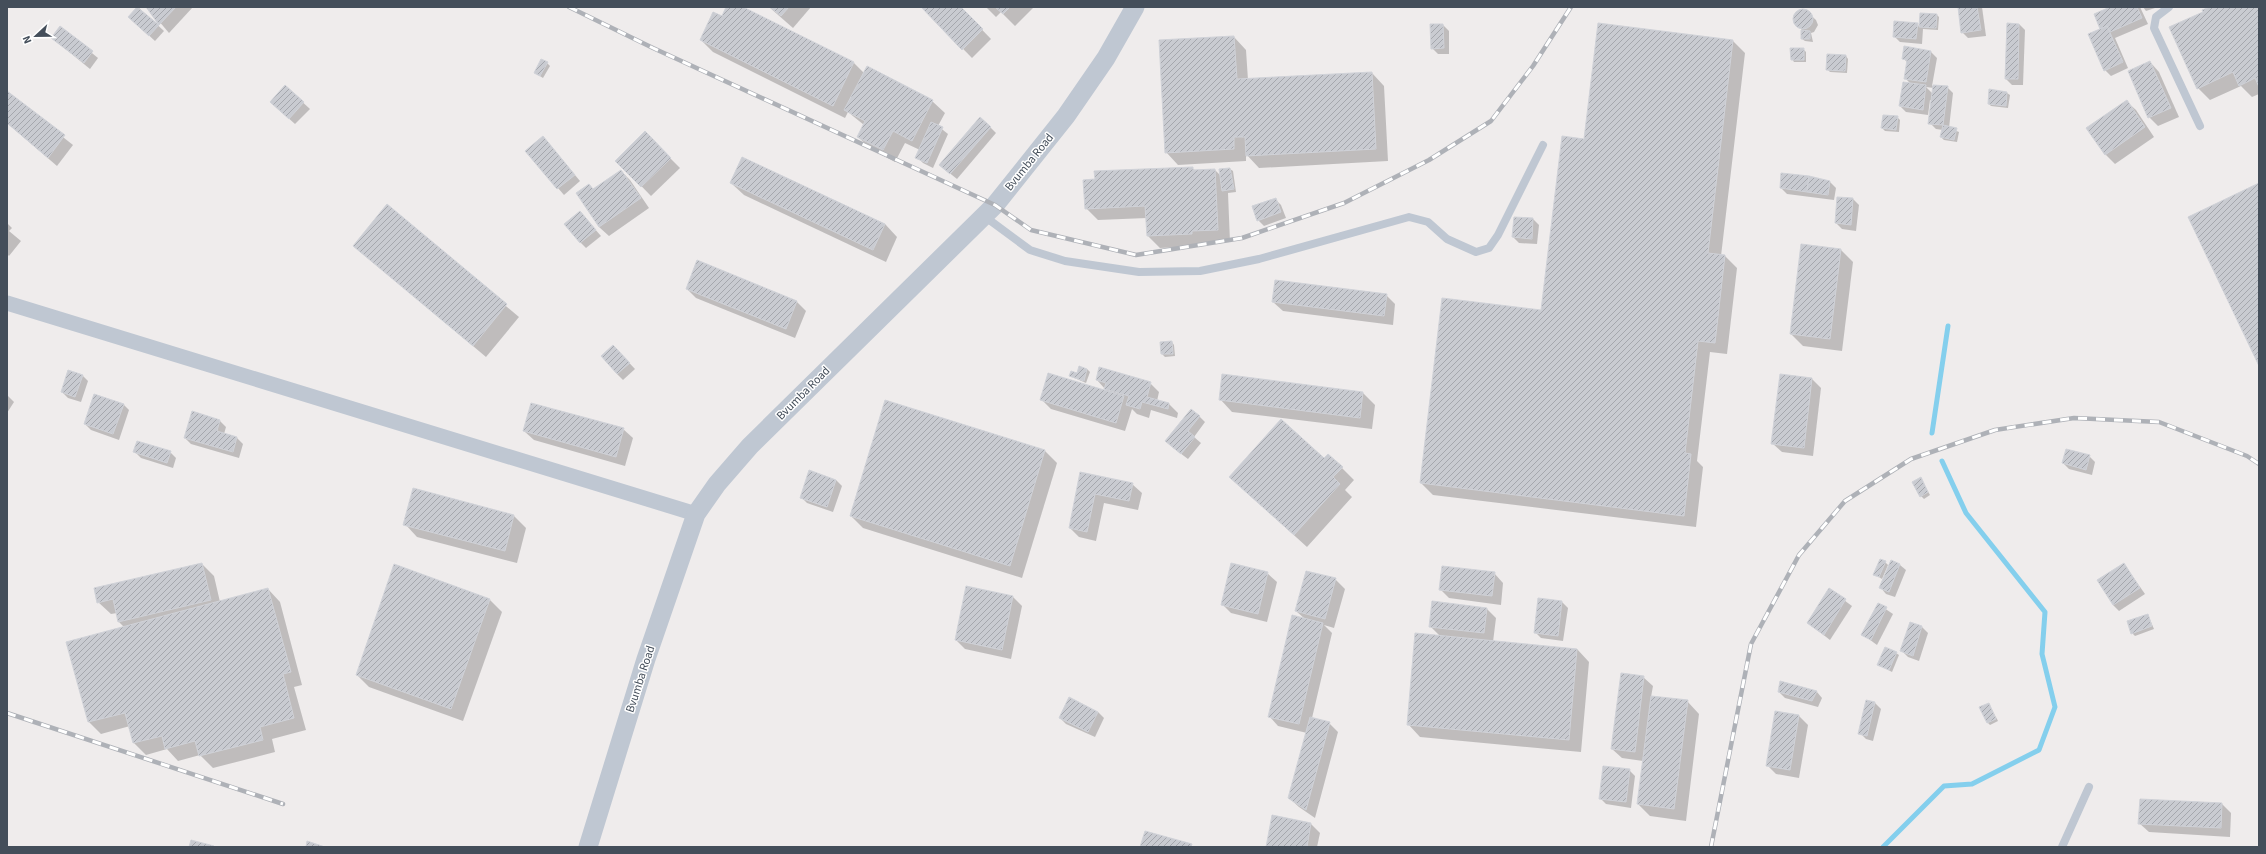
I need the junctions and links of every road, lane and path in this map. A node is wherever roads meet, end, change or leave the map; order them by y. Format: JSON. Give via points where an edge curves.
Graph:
{"nodes":[{"id":1,"x":1135,"y":7,"type":"edge"},
{"id":2,"x":2169,"y":7,"type":"edge"},
{"id":3,"x":2200,"y":126,"type":"dead end"},
{"id":4,"x":1543,"y":145,"type":"dead end"},
{"id":5,"x":984,"y":216,"type":"junction"},
{"id":6,"x":7,"y":303,"type":"edge"},
{"id":7,"x":696,"y":514,"type":"junction"},
{"id":8,"x":2089,"y":787,"type":"dead end"},
{"id":9,"x":588,"y":847,"type":"edge"},
{"id":10,"x":2062,"y":847,"type":"edge"}],
"edges":[{"from":1,"to":5,"type":"street","name":"Bvumba Road","via":[[1106,58],[1066,116]]},
{"from":2,"to":3,"type":"lane","via":[[2156,17],[2154,28]]},
{"from":4,"to":5,"type":"lane","via":[[1490,248],[1476,252],[1447,239],[1428,222],[1410,217],[1259,259],[1208,270],[1139,272],[1065,261],[1030,250]]},
{"from":5,"to":7,"type":"street","name":"Bvumba Road","via":[[750,446],[717,484]]},
{"from":6,"to":7,"type":"street"},
{"from":7,"to":9,"type":"street","name":"Bvumba Road","via":[[646,659]]},
{"from":8,"to":10,"type":"lane"}]}
